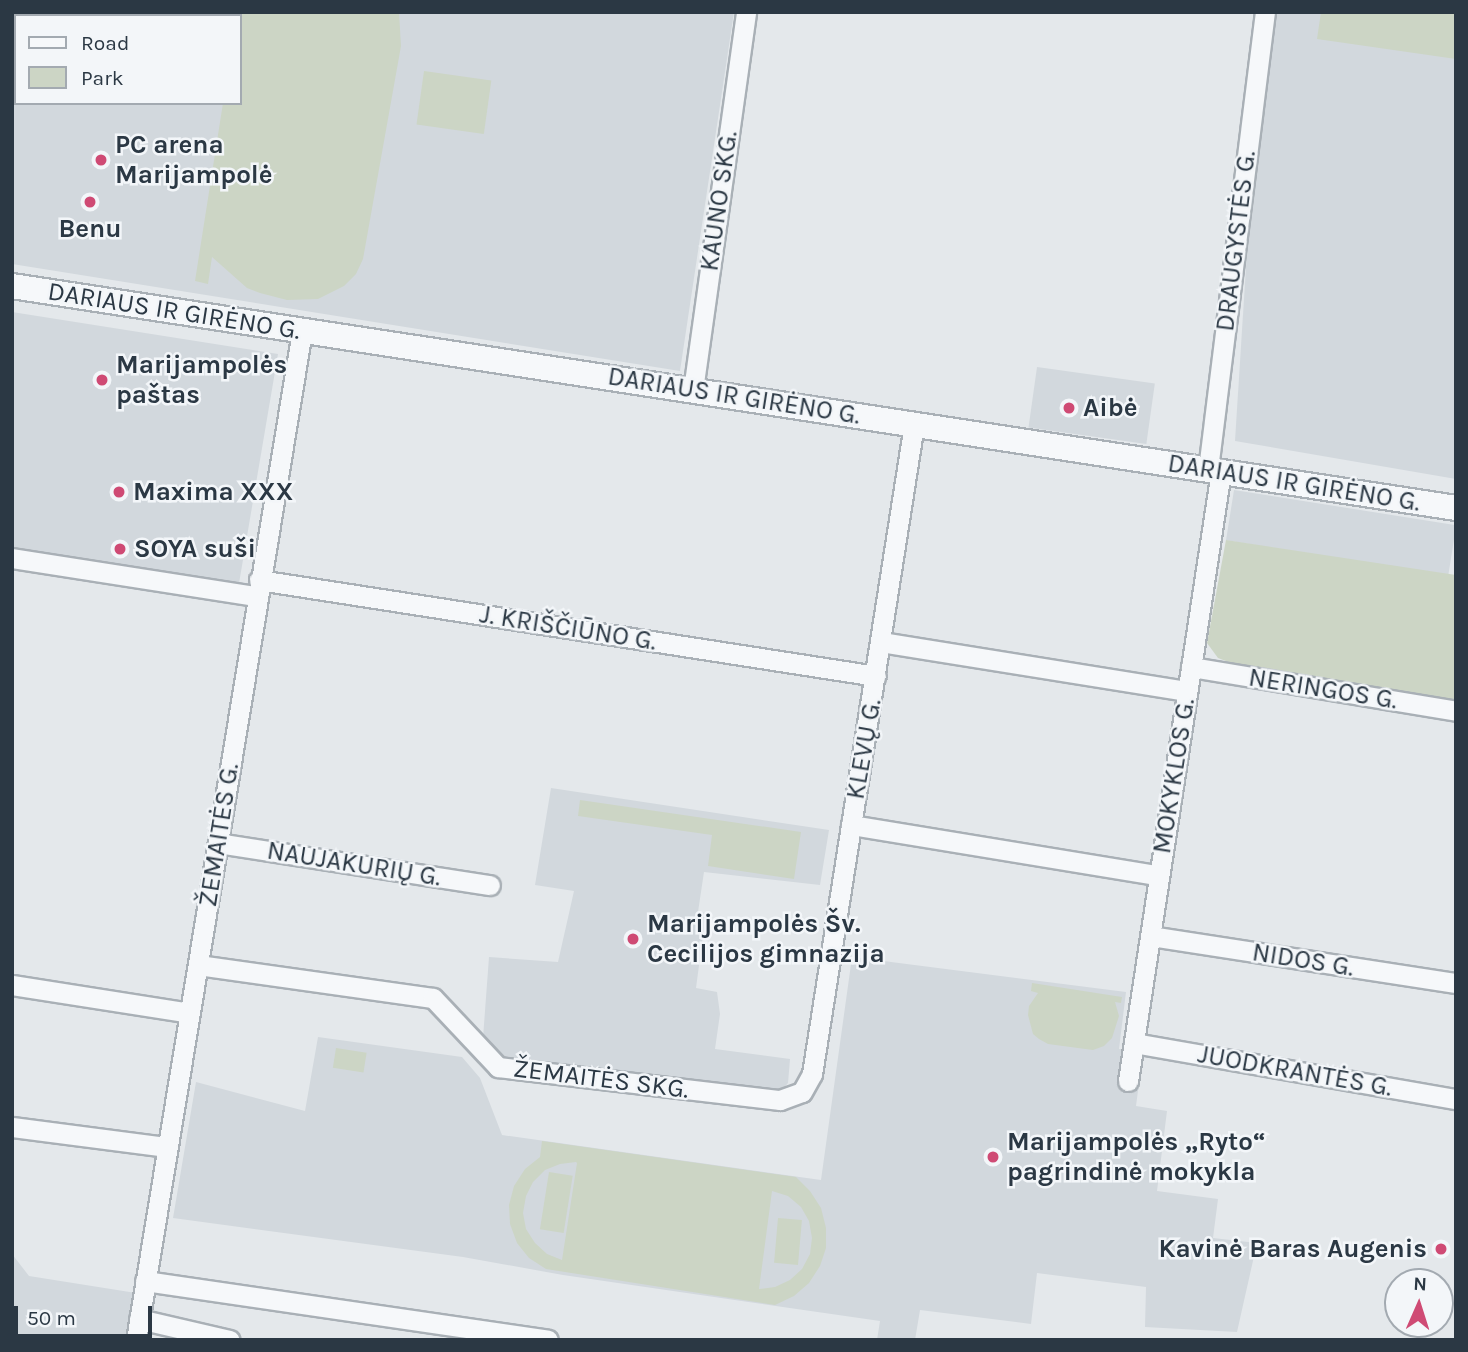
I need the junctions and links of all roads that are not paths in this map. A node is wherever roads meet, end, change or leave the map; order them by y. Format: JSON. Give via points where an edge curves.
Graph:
{"nodes":[{"id":1,"x":746,"y":12,"type":"edge"},
{"id":2,"x":1265,"y":12,"type":"edge"},
{"id":3,"x":12,"y":286,"type":"edge"},
{"id":4,"x":302,"y":331,"type":"junction"},
{"id":5,"x":693,"y":390,"type":"junction"},
{"id":6,"x":914,"y":424,"type":"junction"},
{"id":7,"x":1214,"y":470,"type":"junction"},
{"id":8,"x":1456,"y":508,"type":"edge"},
{"id":9,"x":12,"y":558,"type":"edge"},
{"id":10,"x":258,"y":588,"type":"junction"},
{"id":11,"x":881,"y":642,"type":"junction"},
{"id":12,"x":1191,"y":667,"type":"junction"},
{"id":13,"x":876,"y":676,"type":"junction"},
{"id":14,"x":1188,"y":691,"type":"junction"},
{"id":15,"x":1456,"y":711,"type":"edge"},
{"id":16,"x":851,"y":825,"type":"junction"},
{"id":17,"x":218,"y":843,"type":"junction"},
{"id":18,"x":1158,"y":875,"type":"junction"},
{"id":19,"x":490,"y":884,"type":"dead end"},
{"id":20,"x":1150,"y":936,"type":"junction"},
{"id":21,"x":198,"y":964,"type":"junction"},
{"id":22,"x":1456,"y":983,"type":"edge"},
{"id":23,"x":12,"y":985,"type":"edge"},
{"id":24,"x":190,"y":1013,"type":"junction"},
{"id":25,"x":1134,"y":1043,"type":"junction"},
{"id":26,"x":812,"y":1074,"type":"joint"},
{"id":27,"x":1128,"y":1081,"type":"dead end"},
{"id":28,"x":1456,"y":1099,"type":"edge"},
{"id":29,"x":12,"y":1127,"type":"edge"},
{"id":30,"x":166,"y":1147,"type":"junction"},
{"id":31,"x":145,"y":1281,"type":"junction"},
{"id":32,"x":139,"y":1319,"type":"junction"},
{"id":33,"x":136,"y":1340,"type":"edge"},
{"id":34,"x":230,"y":1340,"type":"edge"},
{"id":35,"x":548,"y":1340,"type":"edge"}],
"edges":[{"from":1,"to":5,"type":"street","name":"KAUNO SKG."},
{"from":2,"to":7,"type":"street","name":"DRAUGYSTĖS G."},
{"from":3,"to":4,"type":"street","name":"DARIAUS IR GIRĖNO G."},
{"from":4,"to":5,"type":"street","name":"DARIAUS IR GIRĖNO G."},
{"from":4,"to":10,"type":"street","name":"ŽEMAITĖS G."},
{"from":5,"to":6,"type":"street","name":"DARIAUS IR GIRĖNO G."},
{"from":6,"to":7,"type":"street","name":"DARIAUS IR GIRĖNO G."},
{"from":6,"to":11,"type":"street","name":"KLEVŲ G."},
{"from":7,"to":8,"type":"street","name":"DARIAUS IR GIRĖNO G."},
{"from":7,"to":12,"type":"street","name":"MOKYKLOS G."},
{"from":9,"to":10,"type":"street","name":"J. KRIŠČIŪNO G."},
{"from":10,"to":13,"type":"street","name":"J. KRIŠČIŪNO G."},
{"from":10,"to":17,"type":"street","name":"ŽEMAITĖS G."},
{"from":11,"to":13,"type":"street","name":"KLEVŲ G."},
{"from":11,"to":14,"type":"street"},
{"from":12,"to":14,"type":"street","name":"MOKYKLOS G."},
{"from":12,"to":15,"type":"street","name":"NERINGOS G."},
{"from":13,"to":16,"type":"street","name":"KLEVŲ G."},
{"from":14,"to":18,"type":"street","name":"MOKYKLOS G."},
{"from":16,"to":18,"type":"street"},
{"from":16,"to":26,"type":"street","name":"KLEVŲ G."},
{"from":17,"to":19,"type":"street","name":"NAUJAKURIŲ G."},
{"from":17,"to":21,"type":"street","name":"ŽEMAITĖS G."},
{"from":18,"to":20,"type":"street","name":"MOKYKLOS G."},
{"from":20,"to":22,"type":"street","name":"NIDOS G."},
{"from":20,"to":25,"type":"street","name":"MOKYKLOS G."},
{"from":21,"to":24,"type":"street","name":"ŽEMAITĖS G."},
{"from":21,"to":26,"type":"street","name":"ŽEMAITĖS SKG.","via":[[433,999],[498,1067],[780,1100],[802,1092]]},
{"from":23,"to":24,"type":"street"},
{"from":24,"to":30,"type":"street","name":"ŽEMAITĖS G."},
{"from":25,"to":27,"type":"street","name":"MOKYKLOS G."},
{"from":25,"to":28,"type":"street","name":"JUODKRANTĖS G."},
{"from":29,"to":30,"type":"street"},
{"from":30,"to":31,"type":"street","name":"ŽEMAITĖS G."},
{"from":31,"to":32,"type":"street","name":"ŽEMAITĖS G."},
{"from":31,"to":35,"type":"street"},
{"from":32,"to":33,"type":"street","name":"ŽEMAITĖS G."},
{"from":32,"to":34,"type":"street"}]}
